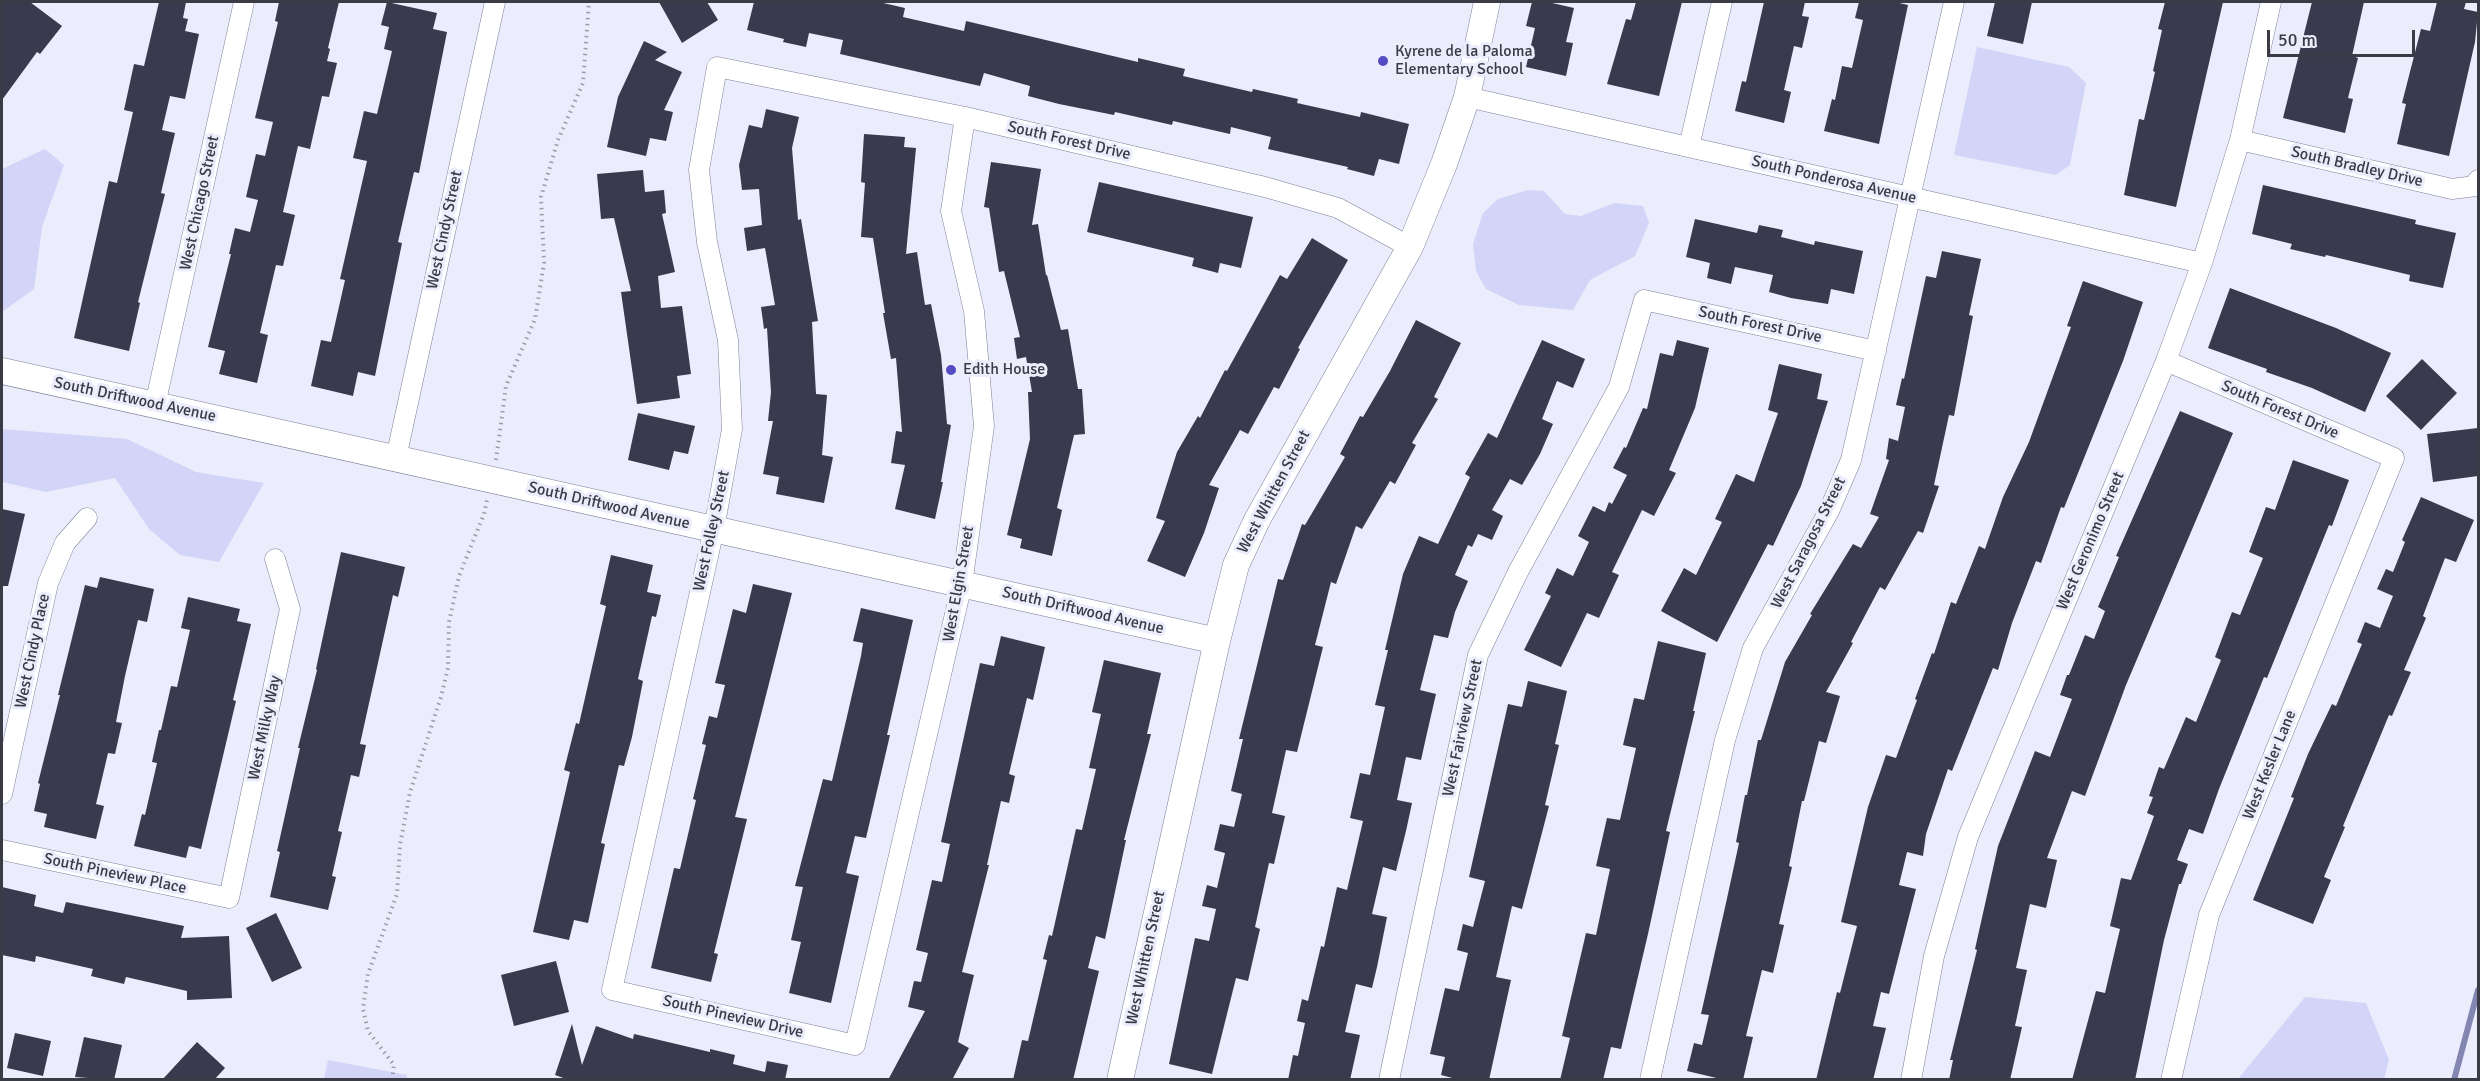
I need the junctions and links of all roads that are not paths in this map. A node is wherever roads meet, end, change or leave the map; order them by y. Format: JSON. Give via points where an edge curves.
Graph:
{"nodes":[{"id":1,"x":244,"y":2,"type":"edge"},
{"id":2,"x":495,"y":2,"type":"edge"},
{"id":3,"x":1487,"y":2,"type":"edge"},
{"id":4,"x":1722,"y":2,"type":"edge"},
{"id":5,"x":1954,"y":2,"type":"edge"},
{"id":6,"x":2271,"y":2,"type":"edge"},
{"id":7,"x":717,"y":67,"type":"joint"},
{"id":8,"x":1467,"y":97,"type":"junction"},
{"id":9,"x":964,"y":117,"type":"junction"},
{"id":10,"x":2240,"y":140,"type":"junction"},
{"id":11,"x":1689,"y":147,"type":"junction"},
{"id":12,"x":2477,"y":183,"type":"edge"},
{"id":13,"x":1911,"y":198,"type":"junction"},
{"id":14,"x":1410,"y":247,"type":"junction"},
{"id":15,"x":2202,"y":263,"type":"junction"},
{"id":16,"x":1644,"y":300,"type":"joint"},
{"id":17,"x":1876,"y":351,"type":"junction"},
{"id":18,"x":2166,"y":361,"type":"junction"},
{"id":19,"x":2,"y":371,"type":"edge"},
{"id":20,"x":155,"y":405,"type":"junction"},
{"id":21,"x":396,"y":458,"type":"junction"},
{"id":22,"x":2394,"y":458,"type":"joint"},
{"id":23,"x":87,"y":518,"type":"dead end"},
{"id":24,"x":714,"y":529,"type":"junction"},
{"id":25,"x":275,"y":559,"type":"dead end"},
{"id":26,"x":962,"y":584,"type":"junction"},
{"id":27,"x":1216,"y":641,"type":"junction"},
{"id":28,"x":2,"y":794,"type":"edge"},
{"id":29,"x":2,"y":850,"type":"edge"},
{"id":30,"x":229,"y":898,"type":"joint"},
{"id":31,"x":612,"y":990,"type":"joint"},
{"id":32,"x":855,"y":1045,"type":"joint"},
{"id":33,"x":1120,"y":1080,"type":"edge"},
{"id":34,"x":1389,"y":1080,"type":"edge"},
{"id":35,"x":1650,"y":1080,"type":"edge"},
{"id":36,"x":1911,"y":1080,"type":"edge"},
{"id":37,"x":2171,"y":1080,"type":"edge"}],
"edges":[{"from":1,"to":20,"type":"street","name":"West Chicago Street"},
{"from":2,"to":21,"type":"street","name":"West Cindy Street"},
{"from":3,"to":8,"type":"street","name":"West Whitten Street"},
{"from":4,"to":11,"type":"street"},
{"from":5,"to":13,"type":"street","name":"West Saragosa Street"},
{"from":6,"to":10,"type":"street","name":"West Geronimo Street"},
{"from":7,"to":9,"type":"street","name":"South Forest Drive"},
{"from":7,"to":24,"type":"street","name":"West Folley Street","via":[[699,170],[707,242],[728,340],[732,429]]},
{"from":8,"to":11,"type":"street","name":"South Ponderosa Avenue"},
{"from":8,"to":14,"type":"street","name":"West Whitten Street"},
{"from":9,"to":14,"type":"street","name":"South Forest Drive","via":[[1338,208]]},
{"from":9,"to":26,"type":"street","name":"West Elgin Street","via":[[951,211],[974,311],[984,426]]},
{"from":10,"to":12,"type":"street","name":"South Bradley Drive","via":[[2452,189]]},
{"from":10,"to":15,"type":"street","name":"West Geronimo Street"},
{"from":11,"to":13,"type":"street","name":"South Ponderosa Avenue"},
{"from":13,"to":15,"type":"street","name":"South Ponderosa Avenue"},
{"from":13,"to":17,"type":"street","name":"West Saragosa Street"},
{"from":14,"to":27,"type":"street","name":"West Whitten Street","via":[[1257,520],[1236,565]]},
{"from":15,"to":18,"type":"street","name":"West Geronimo Street"},
{"from":16,"to":17,"type":"street","name":"South Forest Drive"},
{"from":16,"to":34,"type":"street","name":"West Fairview Street","via":[[1619,387],[1518,572],[1478,655]]},
{"from":17,"to":35,"type":"street","name":"West Saragosa Street","via":[[1851,460],[1829,512],[1753,648],[1729,728]]},
{"from":18,"to":22,"type":"street","name":"South Forest Drive"},
{"from":18,"to":36,"type":"street","name":"West Geronimo Street","via":[[1968,837],[1934,956]]},
{"from":19,"to":20,"type":"street","name":"South Driftwood Avenue"},
{"from":20,"to":21,"type":"street","name":"South Driftwood Avenue"},
{"from":21,"to":24,"type":"street","name":"South Driftwood Avenue"},
{"from":22,"to":37,"type":"street","name":"West Kesler Lane","via":[[2209,915]]},
{"from":23,"to":28,"type":"street","name":"West Cindy Place","via":[[65,543],[48,583]]},
{"from":24,"to":26,"type":"street","name":"South Driftwood Avenue"},
{"from":24,"to":31,"type":"street","name":"West Folley Street"},
{"from":25,"to":30,"type":"street","name":"West Milky Way","via":[[290,609]]},
{"from":26,"to":27,"type":"street","name":"South Driftwood Avenue"},
{"from":26,"to":32,"type":"street","name":"West Elgin Street"},
{"from":27,"to":33,"type":"street","name":"West Whitten Street"},
{"from":29,"to":30,"type":"street","name":"South Pineview Place"},
{"from":31,"to":32,"type":"street","name":"South Pineview Drive"}]}
